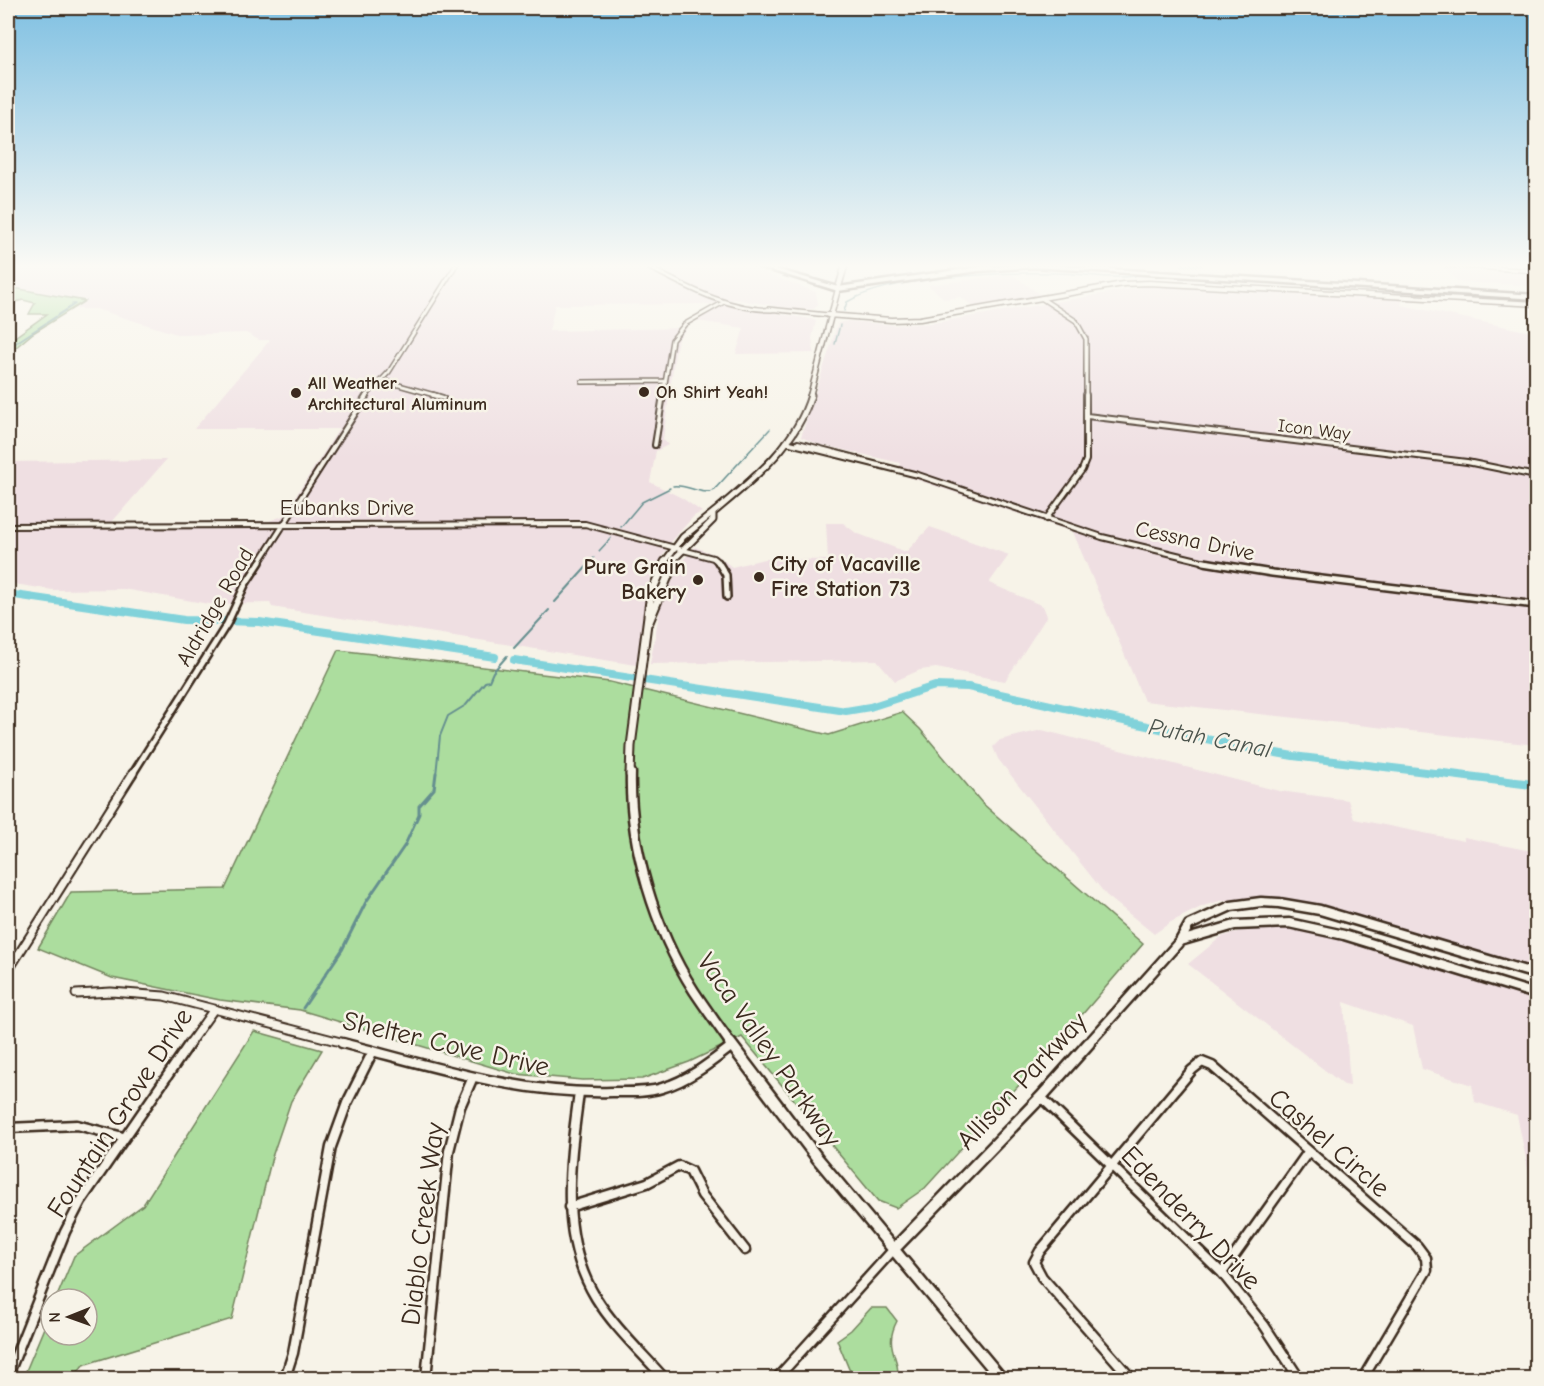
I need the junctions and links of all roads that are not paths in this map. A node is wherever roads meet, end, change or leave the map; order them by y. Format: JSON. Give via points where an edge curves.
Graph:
{"nodes":[{"id":1,"x":415,"y":330,"type":"edge"},
{"id":2,"x":679,"y":330,"type":"edge"},
{"id":3,"x":825,"y":330,"type":"edge"},
{"id":4,"x":1081,"y":330,"type":"edge"},
{"id":5,"x":381,"y":380,"type":"junction"},
{"id":6,"x":665,"y":381,"type":"junction"},
{"id":7,"x":582,"y":382,"type":"dead end"},
{"id":8,"x":443,"y":398,"type":"dead end"},
{"id":9,"x":1087,"y":416,"type":"junction"},
{"id":10,"x":786,"y":442,"type":"junction"},
{"id":11,"x":655,"y":445,"type":"dead end"},
{"id":12,"x":1536,"y":476,"type":"edge"},
{"id":13,"x":713,"y":513,"type":"junction"},
{"id":14,"x":1046,"y":519,"type":"junction"},
{"id":15,"x":283,"y":525,"type":"junction"},
{"id":16,"x":8,"y":526,"type":"edge"},
{"id":17,"x":676,"y":547,"type":"junction"},
{"id":18,"x":683,"y":549,"type":"junction"},
{"id":19,"x":727,"y":597,"type":"dead end"},
{"id":20,"x":1536,"y":605,"type":"edge"},
{"id":21,"x":649,"y":622,"type":"junction"},
{"id":22,"x":227,"y":624,"type":"joint"},
{"id":23,"x":1180,"y":941,"type":"junction"},
{"id":24,"x":8,"y":971,"type":"edge"},
{"id":25,"x":1536,"y":974,"type":"edge"},
{"id":26,"x":75,"y":994,"type":"dead end"},
{"id":27,"x":1536,"y":994,"type":"edge"},
{"id":28,"x":214,"y":1009,"type":"junction"},
{"id":29,"x":732,"y":1046,"type":"junction"},
{"id":30,"x":373,"y":1051,"type":"junction"},
{"id":31,"x":472,"y":1077,"type":"junction"},
{"id":32,"x":579,"y":1093,"type":"junction"},
{"id":33,"x":1041,"y":1097,"type":"junction"},
{"id":34,"x":8,"y":1128,"type":"edge"},
{"id":35,"x":123,"y":1137,"type":"junction"},
{"id":36,"x":1308,"y":1152,"type":"junction"},
{"id":37,"x":1112,"y":1167,"type":"junction"},
{"id":38,"x":569,"y":1207,"type":"junction"},
{"id":39,"x":894,"y":1249,"type":"junction"},
{"id":40,"x":745,"y":1250,"type":"dead end"},
{"id":41,"x":1222,"y":1273,"type":"junction"},
{"id":42,"x":8,"y":1375,"type":"edge"},
{"id":43,"x":285,"y":1378,"type":"edge"},
{"id":44,"x":426,"y":1378,"type":"edge"},
{"id":45,"x":664,"y":1378,"type":"edge"},
{"id":46,"x":777,"y":1378,"type":"edge"},
{"id":47,"x":1001,"y":1378,"type":"edge"},
{"id":48,"x":1131,"y":1378,"type":"edge"},
{"id":49,"x":1299,"y":1378,"type":"edge"},
{"id":50,"x":1363,"y":1378,"type":"edge"}],
"edges":[{"from":1,"to":5,"type":"street","name":"Aldridge Road"},
{"from":2,"to":6,"type":"street","via":[[672,340]]},
{"from":3,"to":10,"type":"street","name":"Vaca Valley Parkway","via":[[804,416]]},
{"from":4,"to":9,"type":"street"},
{"from":5,"to":8,"type":"street"},
{"from":5,"to":15,"type":"street","name":"Aldridge Road","via":[[365,397]]},
{"from":6,"to":7,"type":"street"},
{"from":6,"to":11,"type":"street"},
{"from":9,"to":12,"type":"street","name":"Icon Way","via":[[1467,462]]},
{"from":9,"to":14,"type":"street","via":[[1086,460]]},
{"from":10,"to":13,"type":"street","name":"Vaca Valley Parkway"},
{"from":10,"to":14,"type":"street","name":"Cessna Drive","via":[[931,479]]},
{"from":13,"to":17,"type":"street","name":"Vaca Valley Parkway"},
{"from":13,"to":18,"type":"street","name":"Vaca Valley Parkway","via":[[713,520]]},
{"from":14,"to":20,"type":"street","name":"Cessna Drive","via":[[1102,537],[1229,567]]},
{"from":15,"to":16,"type":"street","name":"Eubanks Drive"},
{"from":15,"to":17,"type":"street","name":"Eubanks Drive","via":[[568,523]]},
{"from":15,"to":22,"type":"street","name":"Aldridge Road","via":[[245,585]]},
{"from":17,"to":18,"type":"street","name":"Eubanks Drive"},
{"from":17,"to":21,"type":"street","name":"Vaca Valley Parkway","via":[[655,579],[648,607]]},
{"from":18,"to":19,"type":"street","name":"Eubanks Drive","via":[[720,562],[727,575]]},
{"from":18,"to":21,"type":"street","name":"Vaca Valley Parkway","via":[[671,567]]},
{"from":21,"to":29,"type":"street","name":"Vaca Valley Parkway","via":[[629,774],[639,860],[665,937],[693,990]]},
{"from":22,"to":24,"type":"street","name":"Aldridge Road"},
{"from":23,"to":25,"type":"street","name":"Allison Parkway","via":[[1190,926],[1231,906],[1279,903],[1320,910]]},
{"from":23,"to":27,"type":"street","via":[[1235,925],[1289,923],[1344,935]]},
{"from":23,"to":33,"type":"street","name":"Allison Parkway"},
{"from":26,"to":28,"type":"street","name":"Shelter Cove Drive","via":[[154,995]]},
{"from":28,"to":30,"type":"street","name":"Shelter Cove Drive"},
{"from":28,"to":35,"type":"street","name":"Fountain Grove Drive"},
{"from":29,"to":32,"type":"street","name":"Shelter Cove Drive","via":[[693,1075],[662,1088]]},
{"from":29,"to":39,"type":"street","name":"Vaca Valley Parkway","via":[[818,1159]]},
{"from":30,"to":31,"type":"street","name":"Shelter Cove Drive"},
{"from":30,"to":43,"type":"street","via":[[331,1147]]},
{"from":31,"to":32,"type":"street","name":"Shelter Cove Drive","via":[[545,1091]]},
{"from":31,"to":44,"type":"street","name":"Diablo Creek Way","via":[[449,1151]]},
{"from":32,"to":38,"type":"street"},
{"from":33,"to":37,"type":"street","name":"Edenderry Drive"},
{"from":33,"to":39,"type":"street","name":"Allison Parkway"},
{"from":34,"to":35,"type":"street","via":[[77,1125]]},
{"from":35,"to":42,"type":"street","name":"Fountain Grove Drive","via":[[81,1200],[65,1232]]},
{"from":36,"to":37,"type":"street","name":"Cashel Circle","via":[[1212,1066],[1202,1062]]},
{"from":36,"to":41,"type":"street"},
{"from":36,"to":50,"type":"street","name":"Cashel Circle","via":[[1426,1258],[1427,1270]]},
{"from":37,"to":41,"type":"street","name":"Edenderry Drive"},
{"from":37,"to":48,"type":"street","via":[[1034,1262],[1042,1277]]},
{"from":38,"to":40,"type":"street","via":[[647,1183],[679,1166],[690,1171],[702,1195]]},
{"from":38,"to":45,"type":"street","via":[[576,1245],[596,1298]]},
{"from":39,"to":46,"type":"street"},
{"from":39,"to":47,"type":"street","name":"Vaca Valley Parkway"},
{"from":41,"to":49,"type":"street","name":"Edenderry Drive","via":[[1264,1325]]}]}
